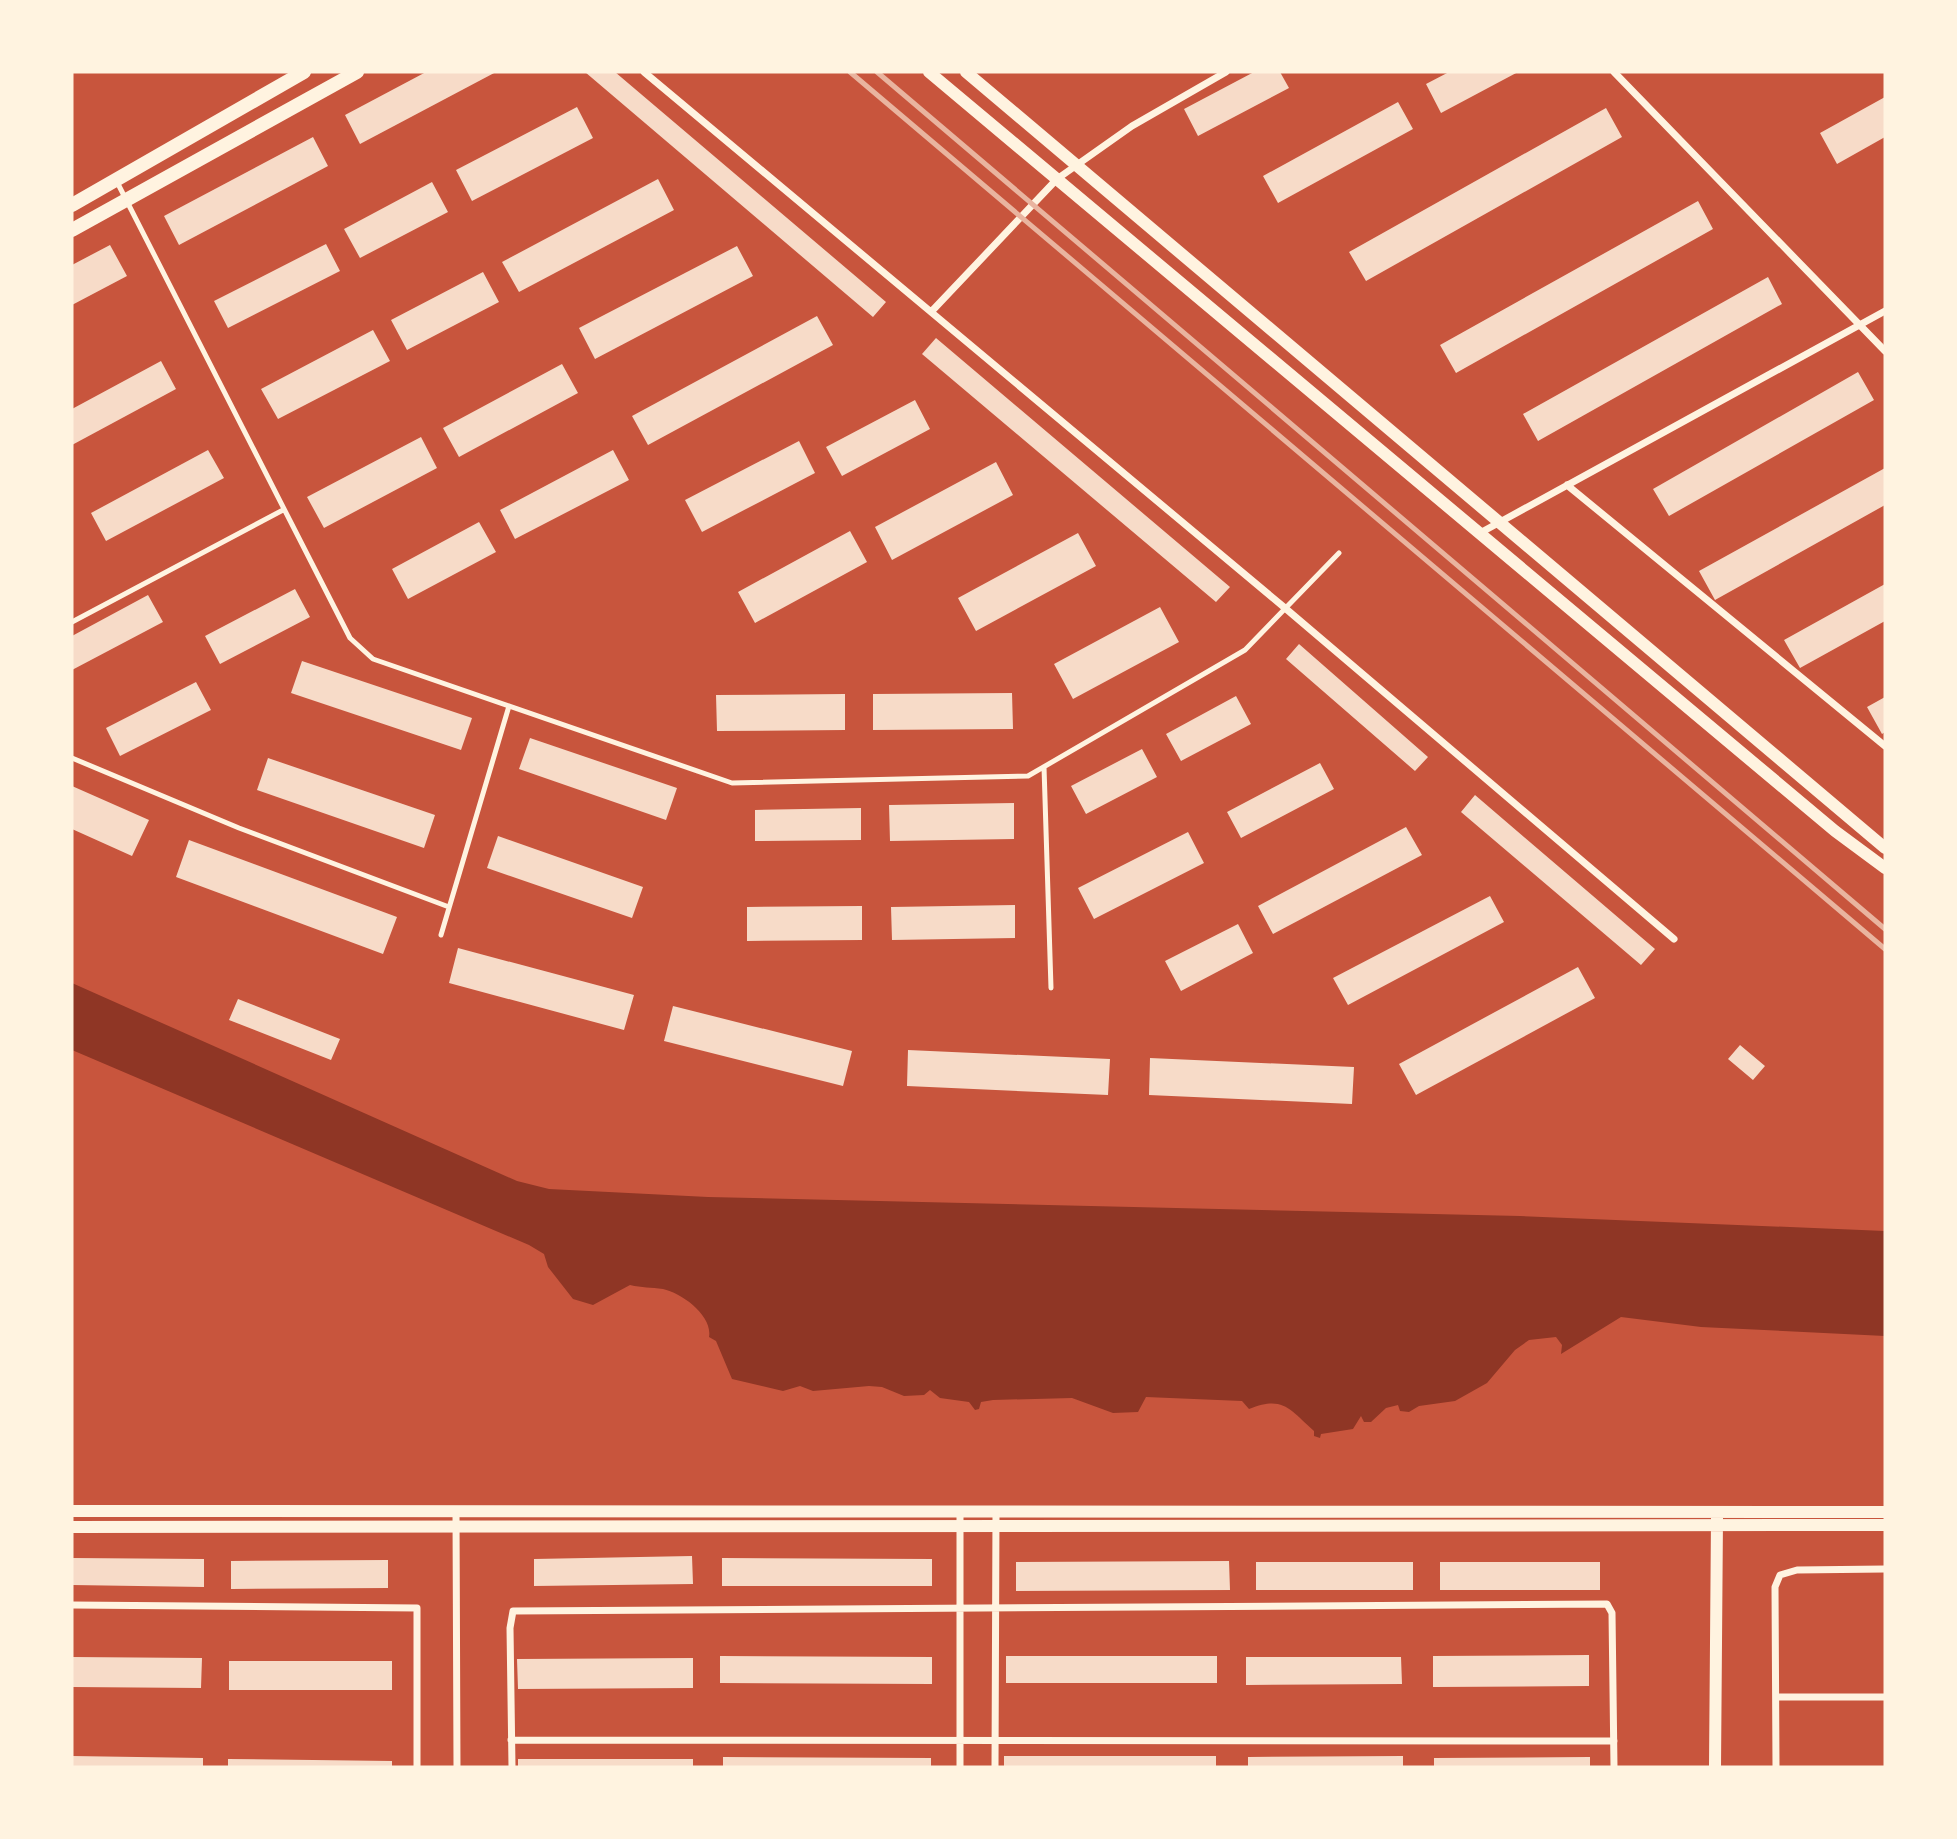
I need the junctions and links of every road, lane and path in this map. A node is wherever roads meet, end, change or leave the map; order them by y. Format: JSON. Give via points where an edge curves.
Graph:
{"nodes":[{"id":1,"x":304,"y":72,"type":"edge"},
{"id":2,"x":357,"y":72,"type":"edge"},
{"id":3,"x":644,"y":72,"type":"edge"},
{"id":4,"x":929,"y":72,"type":"edge"},
{"id":5,"x":966,"y":72,"type":"edge"},
{"id":6,"x":1226,"y":72,"type":"edge"},
{"id":7,"x":1614,"y":72,"type":"edge"},
{"id":8,"x":1076,"y":164,"type":"junction"},
{"id":9,"x":1057,"y":179,"type":"junction"},
{"id":10,"x":116,"y":180,"type":"junction"},
{"id":11,"x":125,"y":202,"type":"junction"},
{"id":12,"x":72,"y":205,"type":"edge"},
{"id":13,"x":72,"y":230,"type":"edge"},
{"id":14,"x":1885,"y":311,"type":"edge"},
{"id":15,"x":931,"y":312,"type":"junction"},
{"id":16,"x":1860,"y":325,"type":"junction"},
{"id":17,"x":1885,"y":351,"type":"edge"},
{"id":18,"x":1567,"y":485,"type":"junction"},
{"id":19,"x":284,"y":510,"type":"junction"},
{"id":20,"x":1500,"y":522,"type":"junction"},
{"id":21,"x":1480,"y":533,"type":"junction"},
{"id":22,"x":1339,"y":554,"type":"dead end"},
{"id":23,"x":1285,"y":608,"type":"junction"},
{"id":24,"x":72,"y":622,"type":"edge"},
{"id":25,"x":509,"y":706,"type":"junction"},
{"id":26,"x":1885,"y":746,"type":"edge"},
{"id":27,"x":72,"y":758,"type":"edge"},
{"id":28,"x":1044,"y":767,"type":"junction"},
{"id":29,"x":1885,"y":848,"type":"edge"},
{"id":30,"x":1885,"y":868,"type":"edge"},
{"id":31,"x":449,"y":907,"type":"junction"},
{"id":32,"x":441,"y":935,"type":"dead end"},
{"id":33,"x":1674,"y":939,"type":"dead end"},
{"id":34,"x":1051,"y":988,"type":"dead end"},
{"id":35,"x":72,"y":1511,"type":"edge"},
{"id":36,"x":1717,"y":1511,"type":"junction"},
{"id":37,"x":456,"y":1512,"type":"junction"},
{"id":38,"x":1885,"y":1512,"type":"edge"},
{"id":39,"x":960,"y":1513,"type":"junction"},
{"id":40,"x":996,"y":1513,"type":"junction"},
{"id":41,"x":1716,"y":1525,"type":"junction"},
{"id":42,"x":1885,"y":1525,"type":"edge"},
{"id":43,"x":72,"y":1527,"type":"edge"},
{"id":44,"x":456,"y":1527,"type":"junction"},
{"id":45,"x":960,"y":1527,"type":"junction"},
{"id":46,"x":996,"y":1527,"type":"junction"},
{"id":47,"x":1885,"y":1569,"type":"edge"},
{"id":48,"x":72,"y":1605,"type":"edge"},
{"id":49,"x":996,"y":1606,"type":"junction"},
{"id":50,"x":960,"y":1607,"type":"junction"},
{"id":51,"x":1776,"y":1697,"type":"junction"},
{"id":52,"x":1885,"y":1697,"type":"edge"},
{"id":53,"x":511,"y":1740,"type":"junction"},
{"id":54,"x":995,"y":1740,"type":"junction"},
{"id":55,"x":960,"y":1741,"type":"junction"},
{"id":56,"x":1614,"y":1741,"type":"junction"},
{"id":57,"x":417,"y":1767,"type":"edge"},
{"id":58,"x":457,"y":1767,"type":"edge"},
{"id":59,"x":512,"y":1767,"type":"edge"},
{"id":60,"x":960,"y":1767,"type":"edge"},
{"id":61,"x":995,"y":1767,"type":"edge"},
{"id":62,"x":1614,"y":1767,"type":"edge"},
{"id":63,"x":1715,"y":1767,"type":"edge"},
{"id":64,"x":1776,"y":1767,"type":"edge"}],
"edges":[{"from":1,"to":10,"type":"main road"},
{"from":2,"to":11,"type":"main road"},
{"from":3,"to":15,"type":"street"},
{"from":4,"to":9,"type":"street"},
{"from":5,"to":8,"type":"street"},
{"from":6,"to":8,"type":"street"},
{"from":7,"to":16,"type":"street"},
{"from":8,"to":9,"type":"street"},
{"from":8,"to":20,"type":"street"},
{"from":9,"to":15,"type":"street"},
{"from":9,"to":21,"type":"street"},
{"from":10,"to":11,"type":"lane"},
{"from":10,"to":12,"type":"main road"},
{"from":11,"to":13,"type":"main road"},
{"from":11,"to":19,"type":"lane"},
{"from":14,"to":16,"type":"street"},
{"from":15,"to":23,"type":"street"},
{"from":16,"to":17,"type":"street"},
{"from":16,"to":18,"type":"street"},
{"from":18,"to":20,"type":"street"},
{"from":18,"to":26,"type":"street"},
{"from":19,"to":24,"type":"lane"},
{"from":19,"to":25,"type":"lane","via":[[350,638],[373,659]]},
{"from":20,"to":21,"type":"street"},
{"from":20,"to":29,"type":"street"},
{"from":21,"to":30,"type":"street"},
{"from":22,"to":23,"type":"lane"},
{"from":23,"to":28,"type":"lane","via":[[1245,650]]},
{"from":23,"to":33,"type":"street"},
{"from":25,"to":28,"type":"lane","via":[[732,783],[1028,776]]},
{"from":25,"to":31,"type":"lane"},
{"from":27,"to":31,"type":"lane","via":[[239,828]]},
{"from":28,"to":34,"type":"lane"},
{"from":31,"to":32,"type":"lane"},
{"from":35,"to":37,"type":"street"},
{"from":36,"to":38,"type":"street"},
{"from":36,"to":40,"type":"street"},
{"from":36,"to":41,"type":"street"},
{"from":37,"to":39,"type":"street"},
{"from":37,"to":44,"type":"street"},
{"from":39,"to":40,"type":"street"},
{"from":39,"to":45,"type":"street"},
{"from":40,"to":46,"type":"street"},
{"from":41,"to":42,"type":"street"},
{"from":41,"to":46,"type":"street"},
{"from":41,"to":63,"type":"street"},
{"from":43,"to":44,"type":"street"},
{"from":44,"to":45,"type":"street"},
{"from":44,"to":58,"type":"street"},
{"from":45,"to":46,"type":"street"},
{"from":45,"to":50,"type":"street"},
{"from":46,"to":49,"type":"street"},
{"from":47,"to":51,"type":"street","via":[[1797,1570],[1780,1575],[1775,1587]]},
{"from":48,"to":57,"type":"street","via":[[417,1608]]},
{"from":49,"to":50,"type":"street"},
{"from":49,"to":54,"type":"street"},
{"from":49,"to":56,"type":"street","via":[[1607,1604],[1612,1613]]},
{"from":50,"to":53,"type":"street","via":[[513,1611]]},
{"from":50,"to":55,"type":"street"},
{"from":51,"to":52,"type":"street"},
{"from":51,"to":64,"type":"street"},
{"from":53,"to":55,"type":"street"},
{"from":53,"to":59,"type":"street"},
{"from":54,"to":55,"type":"street"},
{"from":54,"to":56,"type":"street"},
{"from":54,"to":61,"type":"street"},
{"from":55,"to":60,"type":"street"},
{"from":56,"to":62,"type":"street"}]}
